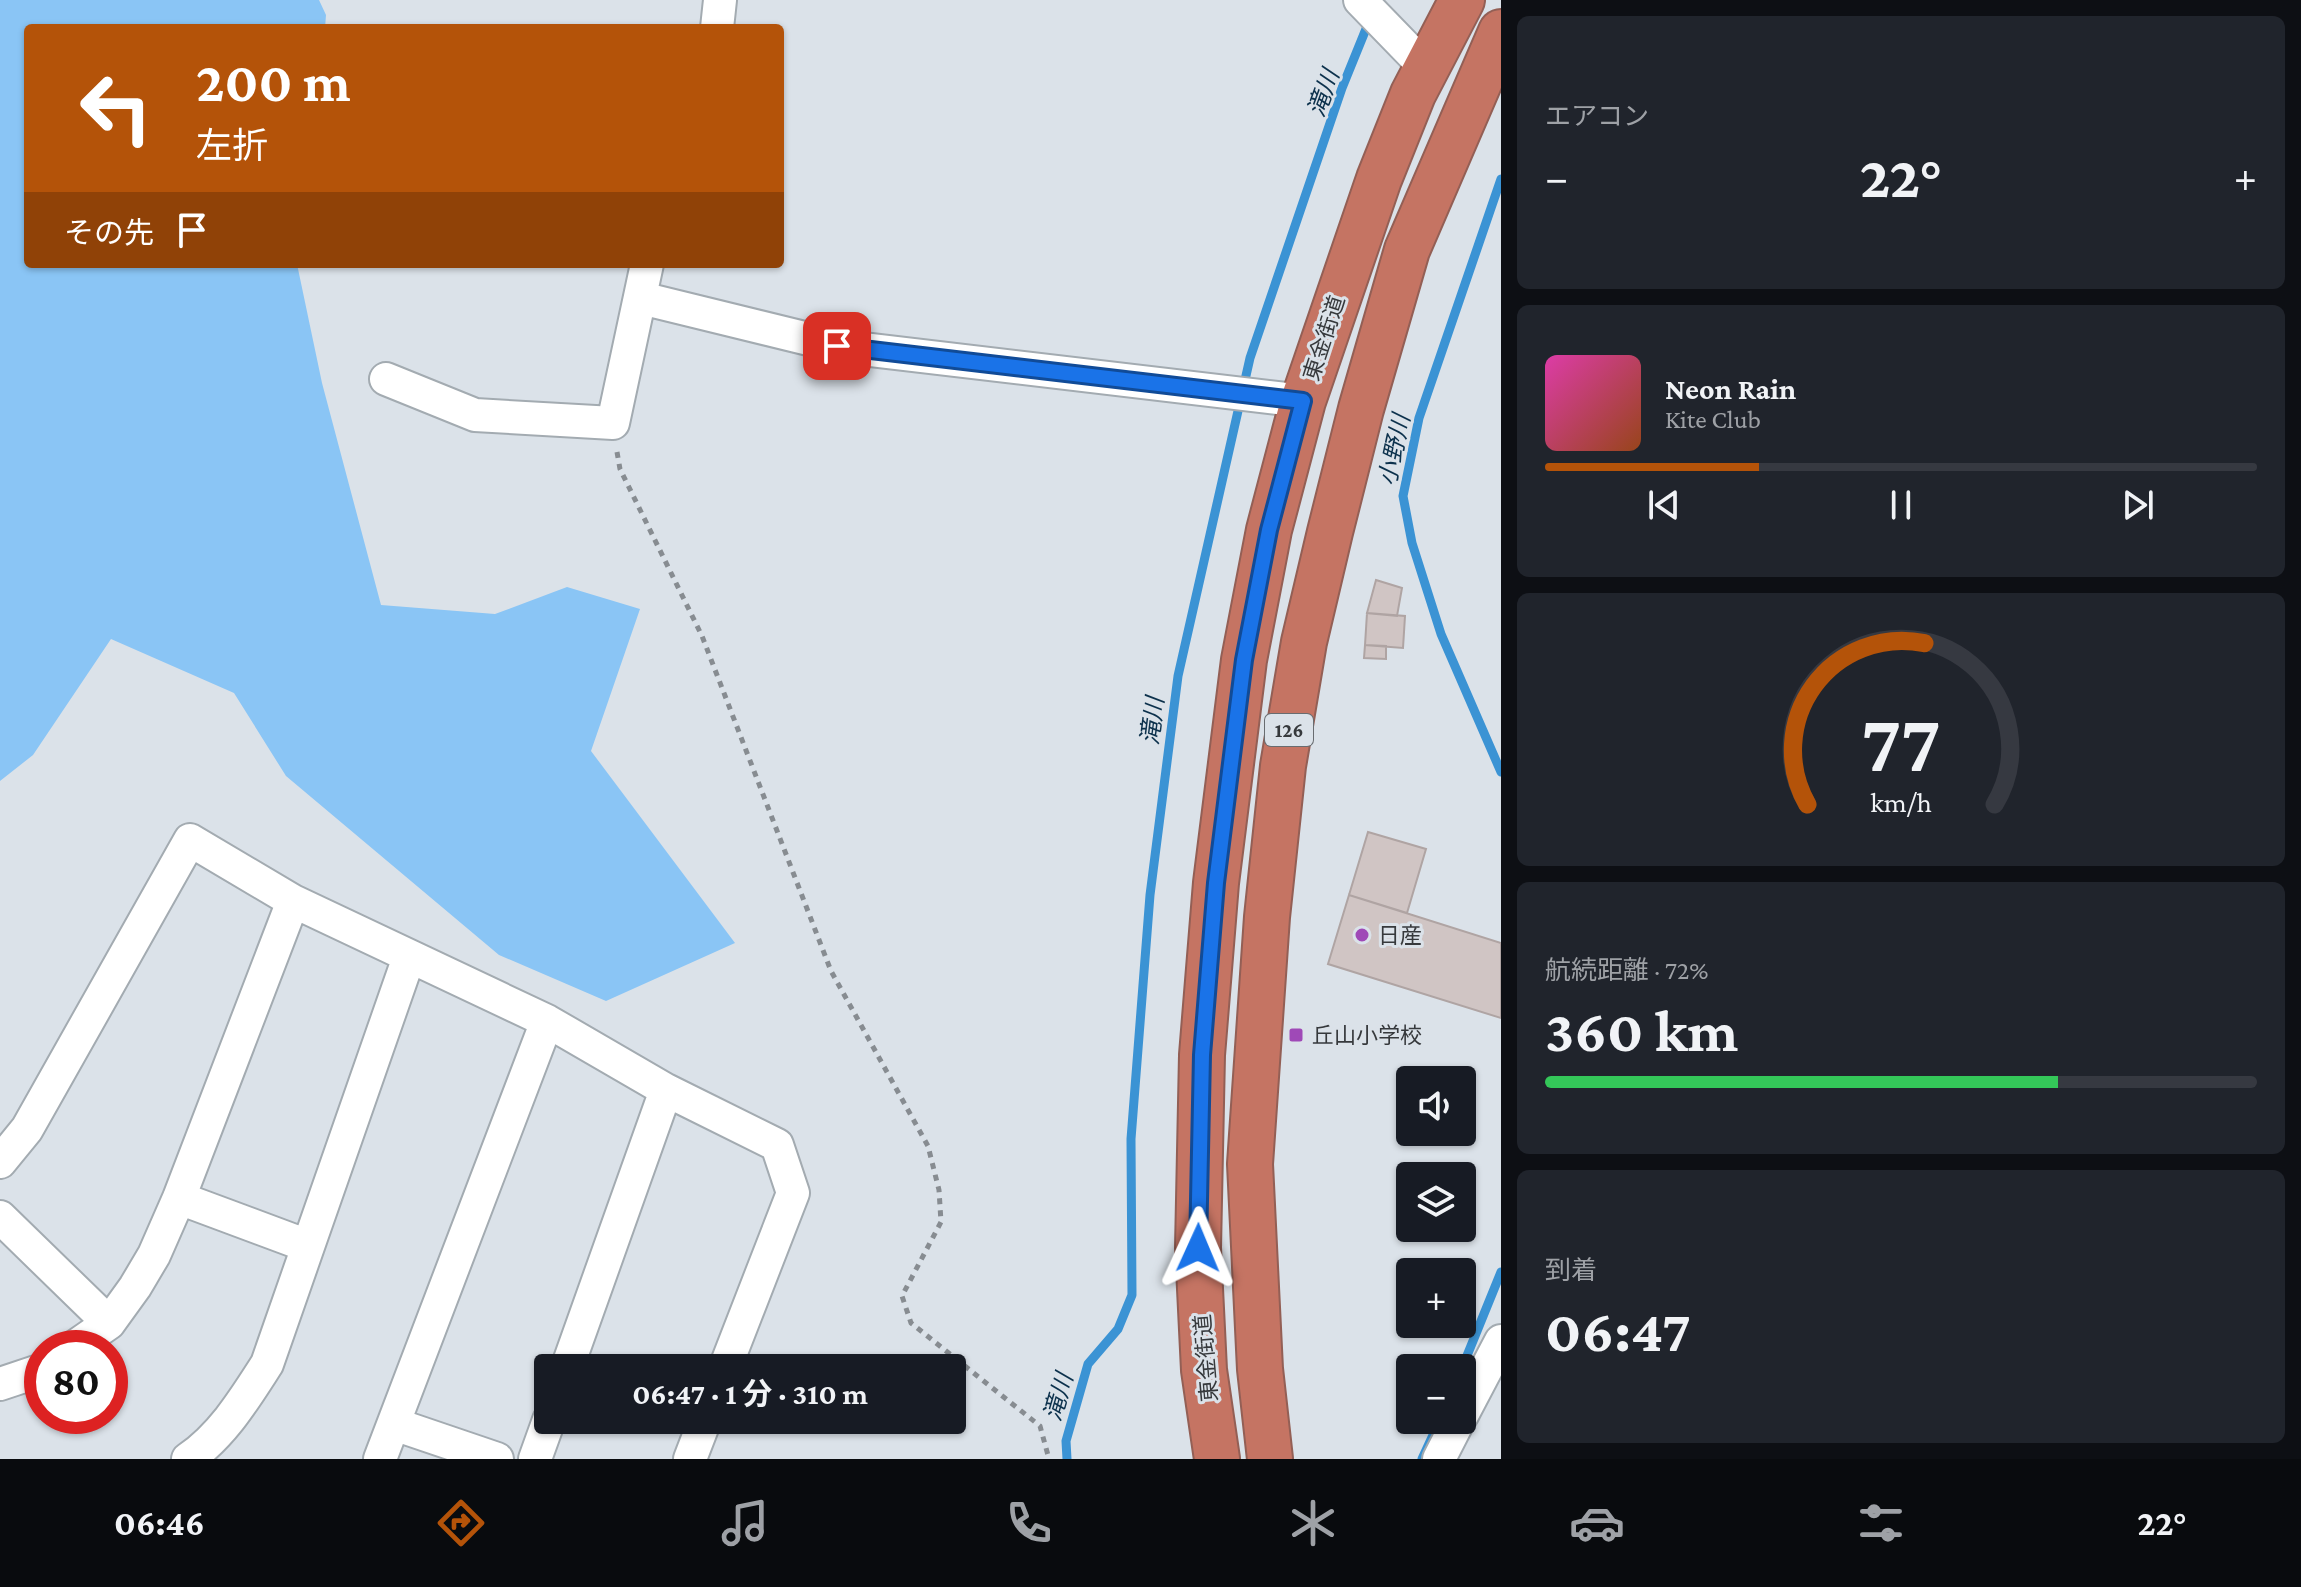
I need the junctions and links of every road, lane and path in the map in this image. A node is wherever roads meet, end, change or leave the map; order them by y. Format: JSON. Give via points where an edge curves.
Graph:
{"nodes":[{"id":1,"x":720,"y":0,"type":"edge"},
{"id":2,"x":1360,"y":0,"type":"edge"},
{"id":3,"x":1462,"y":0,"type":"edge"},
{"id":4,"x":717,"y":24,"type":"edge"},
{"id":5,"x":1501,"y":32,"type":"edge"},
{"id":6,"x":1426,"y":68,"type":"junction"},
{"id":7,"x":1407,"y":250,"type":"junction"},
{"id":8,"x":646,"y":268,"type":"edge"},
{"id":9,"x":641,"y":298,"type":"junction"},
{"id":10,"x":386,"y":379,"type":"dead end"},
{"id":11,"x":1303,"y":401,"type":"junction"},
{"id":12,"x":613,"y":423,"type":"junction"},
{"id":13,"x":293,"y":901,"type":"junction"},
{"id":14,"x":409,"y":957,"type":"junction"},
{"id":15,"x":547,"y":1021,"type":"junction"},
{"id":16,"x":666,"y":1090,"type":"junction"},
{"id":17,"x":0,"y":1162,"type":"edge"},
{"id":18,"x":179,"y":1198,"type":"junction"},
{"id":19,"x":0,"y":1217,"type":"edge"},
{"id":20,"x":308,"y":1246,"type":"junction"},
{"id":21,"x":109,"y":1323,"type":"junction"},
{"id":22,"x":99,"y":1330,"type":"edge"},
{"id":23,"x":1501,"y":1341,"type":"edge"},
{"id":24,"x":572,"y":1354,"type":"edge"},
{"id":25,"x":730,"y":1354,"type":"edge"},
{"id":26,"x":24,"y":1376,"type":"edge"},
{"id":27,"x":0,"y":1384,"type":"edge"},
{"id":28,"x":1476,"y":1388,"type":"edge"},
{"id":29,"x":394,"y":1424,"type":"junction"},
{"id":30,"x":544,"y":1434,"type":"edge"},
{"id":31,"x":700,"y":1434,"type":"edge"},
{"id":32,"x":1452,"y":1434,"type":"edge"},
{"id":33,"x":197,"y":1457,"type":"edge"},
{"id":34,"x":380,"y":1459,"type":"edge"},
{"id":35,"x":497,"y":1459,"type":"edge"},
{"id":36,"x":535,"y":1459,"type":"edge"},
{"id":37,"x":690,"y":1459,"type":"edge"},
{"id":38,"x":1049,"y":1459,"type":"edge"},
{"id":39,"x":1217,"y":1459,"type":"edge"},
{"id":40,"x":1270,"y":1459,"type":"edge"},
{"id":41,"x":1439,"y":1459,"type":"edge"}],
"edges":[{"from":1,"to":4,"type":"street"},
{"from":2,"to":6,"type":"street"},
{"from":3,"to":6,"type":"highway","name":"東金街道","number":"126"},
{"from":5,"to":7,"type":"highway","number":"126"},
{"from":6,"to":11,"type":"highway","name":"東金街道","number":"126","via":[[1379,179]]},
{"from":7,"to":11,"type":"highway","via":[[1343,398]]},
{"from":7,"to":40,"type":"highway","number":"126","via":[[1330,532],[1283,766],[1250,1164]]},
{"from":8,"to":9,"type":"street"},
{"from":9,"to":11,"type":"street","via":[[837,346]]},
{"from":9,"to":12,"type":"street"},
{"from":10,"to":12,"type":"street","via":[[475,415]]},
{"from":11,"to":39,"type":"highway","name":"東金街道","number":"126","via":[[1269,530],[1244,660],[1204,1023],[1198,1248],[1204,1370]]},
{"from":12,"to":38,"type":"path","via":[[620,469],[702,636],[831,971],[928,1146],[941,1222],[902,1296],[911,1323],[1040,1426]]},
{"from":13,"to":14,"type":"street"},
{"from":13,"to":17,"type":"street","via":[[190,840],[27,1129]]},
{"from":13,"to":18,"type":"street"},
{"from":14,"to":15,"type":"street"},
{"from":14,"to":20,"type":"street"},
{"from":15,"to":16,"type":"street"},
{"from":15,"to":29,"type":"street"},
{"from":16,"to":24,"type":"street"},
{"from":16,"to":25,"type":"street","via":[[777,1145],[793,1193]]},
{"from":18,"to":20,"type":"street"},
{"from":18,"to":21,"type":"street","via":[[154,1255]]},
{"from":19,"to":21,"type":"street"},
{"from":20,"to":33,"type":"street","via":[[267,1364],[238,1410]]},
{"from":21,"to":22,"type":"street"},
{"from":23,"to":28,"type":"street"},
{"from":26,"to":27,"type":"street"},
{"from":29,"to":34,"type":"street"},
{"from":29,"to":35,"type":"street"},
{"from":30,"to":36,"type":"street"},
{"from":31,"to":37,"type":"street"},
{"from":32,"to":41,"type":"street"}]}
